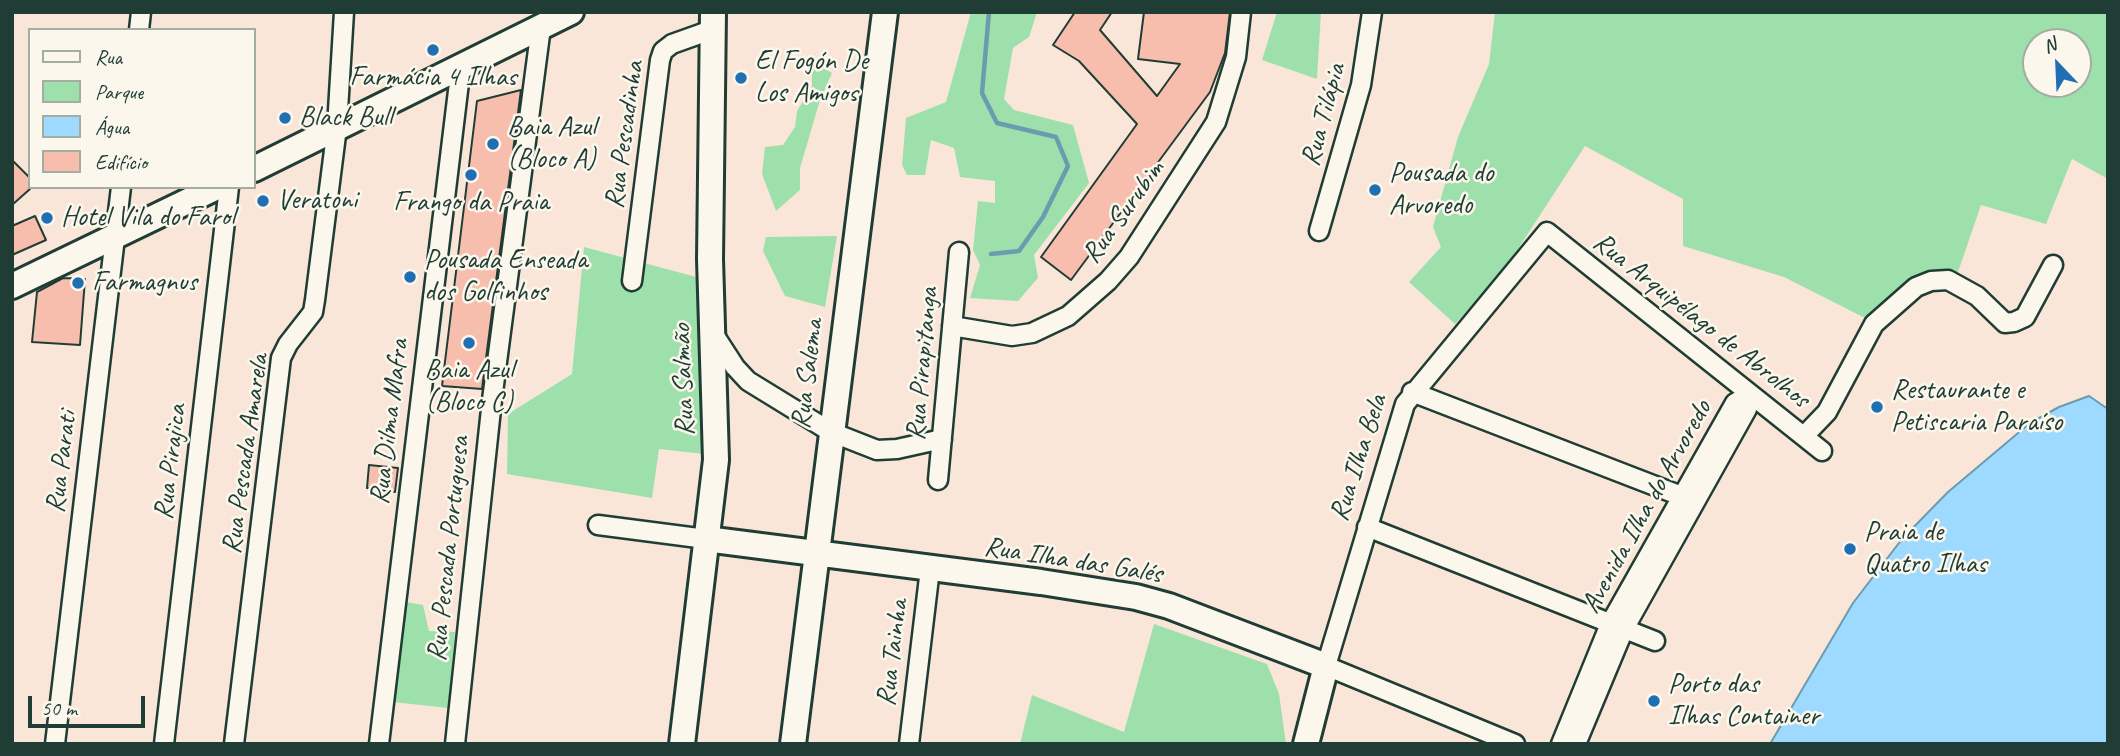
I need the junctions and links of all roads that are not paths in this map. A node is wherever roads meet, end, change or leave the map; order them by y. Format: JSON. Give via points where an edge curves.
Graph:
{"nodes":[{"id":1,"x":345,"y":12,"type":"edge"},
{"id":2,"x":571,"y":12,"type":"edge"},
{"id":3,"x":885,"y":12,"type":"edge"},
{"id":4,"x":1241,"y":12,"type":"edge"},
{"id":5,"x":1372,"y":12,"type":"edge"},
{"id":6,"x":713,"y":20,"type":"edge"},
{"id":7,"x":541,"y":27,"type":"junction"},
{"id":8,"x":461,"y":66,"type":"junction"},
{"id":9,"x":337,"y":127,"type":"junction"},
{"id":10,"x":256,"y":168,"type":"edge"},
{"id":11,"x":121,"y":189,"type":"edge"},
{"id":12,"x":213,"y":189,"type":"edge"},
{"id":13,"x":229,"y":189,"type":"edge"},
{"id":14,"x":1319,"y":231,"type":"dead end"},
{"id":15,"x":1548,"y":232,"type":"joint"},
{"id":16,"x":115,"y":237,"type":"junction"},
{"id":17,"x":959,"y":252,"type":"dead end"},
{"id":18,"x":2053,"y":265,"type":"dead end"},
{"id":19,"x":632,"y":281,"type":"dead end"},
{"id":20,"x":12,"y":286,"type":"edge"},
{"id":21,"x":953,"y":326,"type":"junction"},
{"id":22,"x":712,"y":332,"type":"junction"},
{"id":23,"x":1412,"y":392,"type":"junction"},
{"id":24,"x":1750,"y":394,"type":"junction"},
{"id":25,"x":831,"y":432,"type":"junction"},
{"id":26,"x":1804,"y":436,"type":"junction"},
{"id":27,"x":942,"y":439,"type":"junction"},
{"id":28,"x":1822,"y":451,"type":"dead end"},
{"id":29,"x":939,"y":480,"type":"dead end"},
{"id":30,"x":1688,"y":499,"type":"junction"},
{"id":31,"x":598,"y":525,"type":"dead end"},
{"id":32,"x":1367,"y":527,"type":"junction"},
{"id":33,"x":706,"y":539,"type":"junction"},
{"id":34,"x":816,"y":554,"type":"junction"},
{"id":35,"x":930,"y":569,"type":"junction"},
{"id":36,"x":1617,"y":626,"type":"junction"},
{"id":37,"x":1655,"y":641,"type":"dead end"},
{"id":38,"x":1326,"y":666,"type":"junction"},
{"id":39,"x":55,"y":744,"type":"edge"},
{"id":40,"x":164,"y":744,"type":"edge"},
{"id":41,"x":234,"y":744,"type":"edge"},
{"id":42,"x":379,"y":744,"type":"edge"},
{"id":43,"x":455,"y":744,"type":"edge"},
{"id":44,"x":682,"y":744,"type":"edge"},
{"id":45,"x":793,"y":744,"type":"edge"},
{"id":46,"x":909,"y":744,"type":"edge"},
{"id":47,"x":1306,"y":744,"type":"edge"},
{"id":48,"x":1514,"y":744,"type":"edge"},
{"id":49,"x":1561,"y":744,"type":"edge"},
{"id":50,"x":1576,"y":744,"type":"edge"}],
"edges":[{"from":1,"to":9,"type":"street","name":"Rua Pescada Amarela"},
{"from":2,"to":7,"type":"main road"},
{"from":3,"to":25,"type":"main road","name":"Rua Salema"},
{"from":4,"to":21,"type":"street","name":"Rua Surubim","via":[[1236,57],[1216,122],[1136,247],[1108,281],[1068,316],[1032,333],[1012,336]]},
{"from":5,"to":14,"type":"street","name":"Rua Tilápia","via":[[1361,85]]},
{"from":6,"to":19,"type":"street","name":"Rua Pescadinha","via":[[672,44],[660,60]]},
{"from":6,"to":22,"type":"main road","name":"Rua Salmão"},
{"from":7,"to":8,"type":"main road"},
{"from":7,"to":43,"type":"street","name":"Rua Pescada Portuguesa","via":[[492,400]]},
{"from":8,"to":9,"type":"main road"},
{"from":8,"to":42,"type":"street","name":"Rua Dilma Mafra"},
{"from":9,"to":10,"type":"main road"},
{"from":9,"to":41,"type":"street","name":"Rua Pescada Amarela","via":[[313,312],[281,358]]},
{"from":11,"to":16,"type":"street","name":"Rua Parati"},
{"from":12,"to":16,"type":"main road"},
{"from":13,"to":40,"type":"street","name":"Rua Pirajica"},
{"from":15,"to":23,"type":"street","name":"Rua Ilha Bela"},
{"from":15,"to":24,"type":"street","name":"Rua Arquipélago de Abrolhos"},
{"from":16,"to":20,"type":"main road"},
{"from":16,"to":39,"type":"street","name":"Rua Parati"},
{"from":17,"to":21,"type":"street","name":"Rua Pirapitanga"},
{"from":18,"to":26,"type":"street","via":[[2025,317],[2014,323],[2005,323],[1977,296],[1948,280],[1916,287],[1874,324],[1827,412]]},
{"from":21,"to":27,"type":"street","name":"Rua Pirapitanga"},
{"from":22,"to":25,"type":"street","via":[[748,381]]},
{"from":22,"to":33,"type":"main road","name":"Rua Salmão","via":[[716,460]]},
{"from":23,"to":30,"type":"street"},
{"from":23,"to":32,"type":"street","name":"Rua Ilha Bela","via":[[1398,418]]},
{"from":24,"to":26,"type":"street","name":"Rua Arquipélago de Abrolhos"},
{"from":24,"to":30,"type":"street","name":"Avenida Ilha do Arvoredo","via":[[1747,409]]},
{"from":25,"to":27,"type":"street","via":[[877,450]]},
{"from":25,"to":34,"type":"main road","name":"Rua Salema"},
{"from":26,"to":28,"type":"street","name":"Rua Arquipélago de Abrolhos"},
{"from":27,"to":29,"type":"street","name":"Rua Pirapitanga"},
{"from":30,"to":36,"type":"street","name":"Avenida Ilha do Arvoredo"},
{"from":31,"to":33,"type":"street","name":"Rua Ilha das Galés"},
{"from":32,"to":36,"type":"street"},
{"from":32,"to":38,"type":"street","name":"Rua Ilha Bela"},
{"from":33,"to":34,"type":"main road","name":"Rua Ilha das Galés"},
{"from":33,"to":44,"type":"main road","name":"Rua Salmão"},
{"from":34,"to":35,"type":"main road","name":"Rua Ilha das Galés"},
{"from":34,"to":45,"type":"main road","name":"Rua Salema"},
{"from":35,"to":38,"type":"main road","name":"Rua Ilha das Galés","via":[[1136,597]]},
{"from":35,"to":46,"type":"street","name":"Rua Tainha"},
{"from":36,"to":37,"type":"street"},
{"from":36,"to":49,"type":"street","name":"Avenida Ilha do Arvoredo"},
{"from":36,"to":50,"type":"street","name":"Avenida Ilha do Arvoredo"},
{"from":38,"to":47,"type":"main road","name":"Rua Ilha Bela"},
{"from":38,"to":48,"type":"street","name":"Rua Ilha das Galés"}]}
